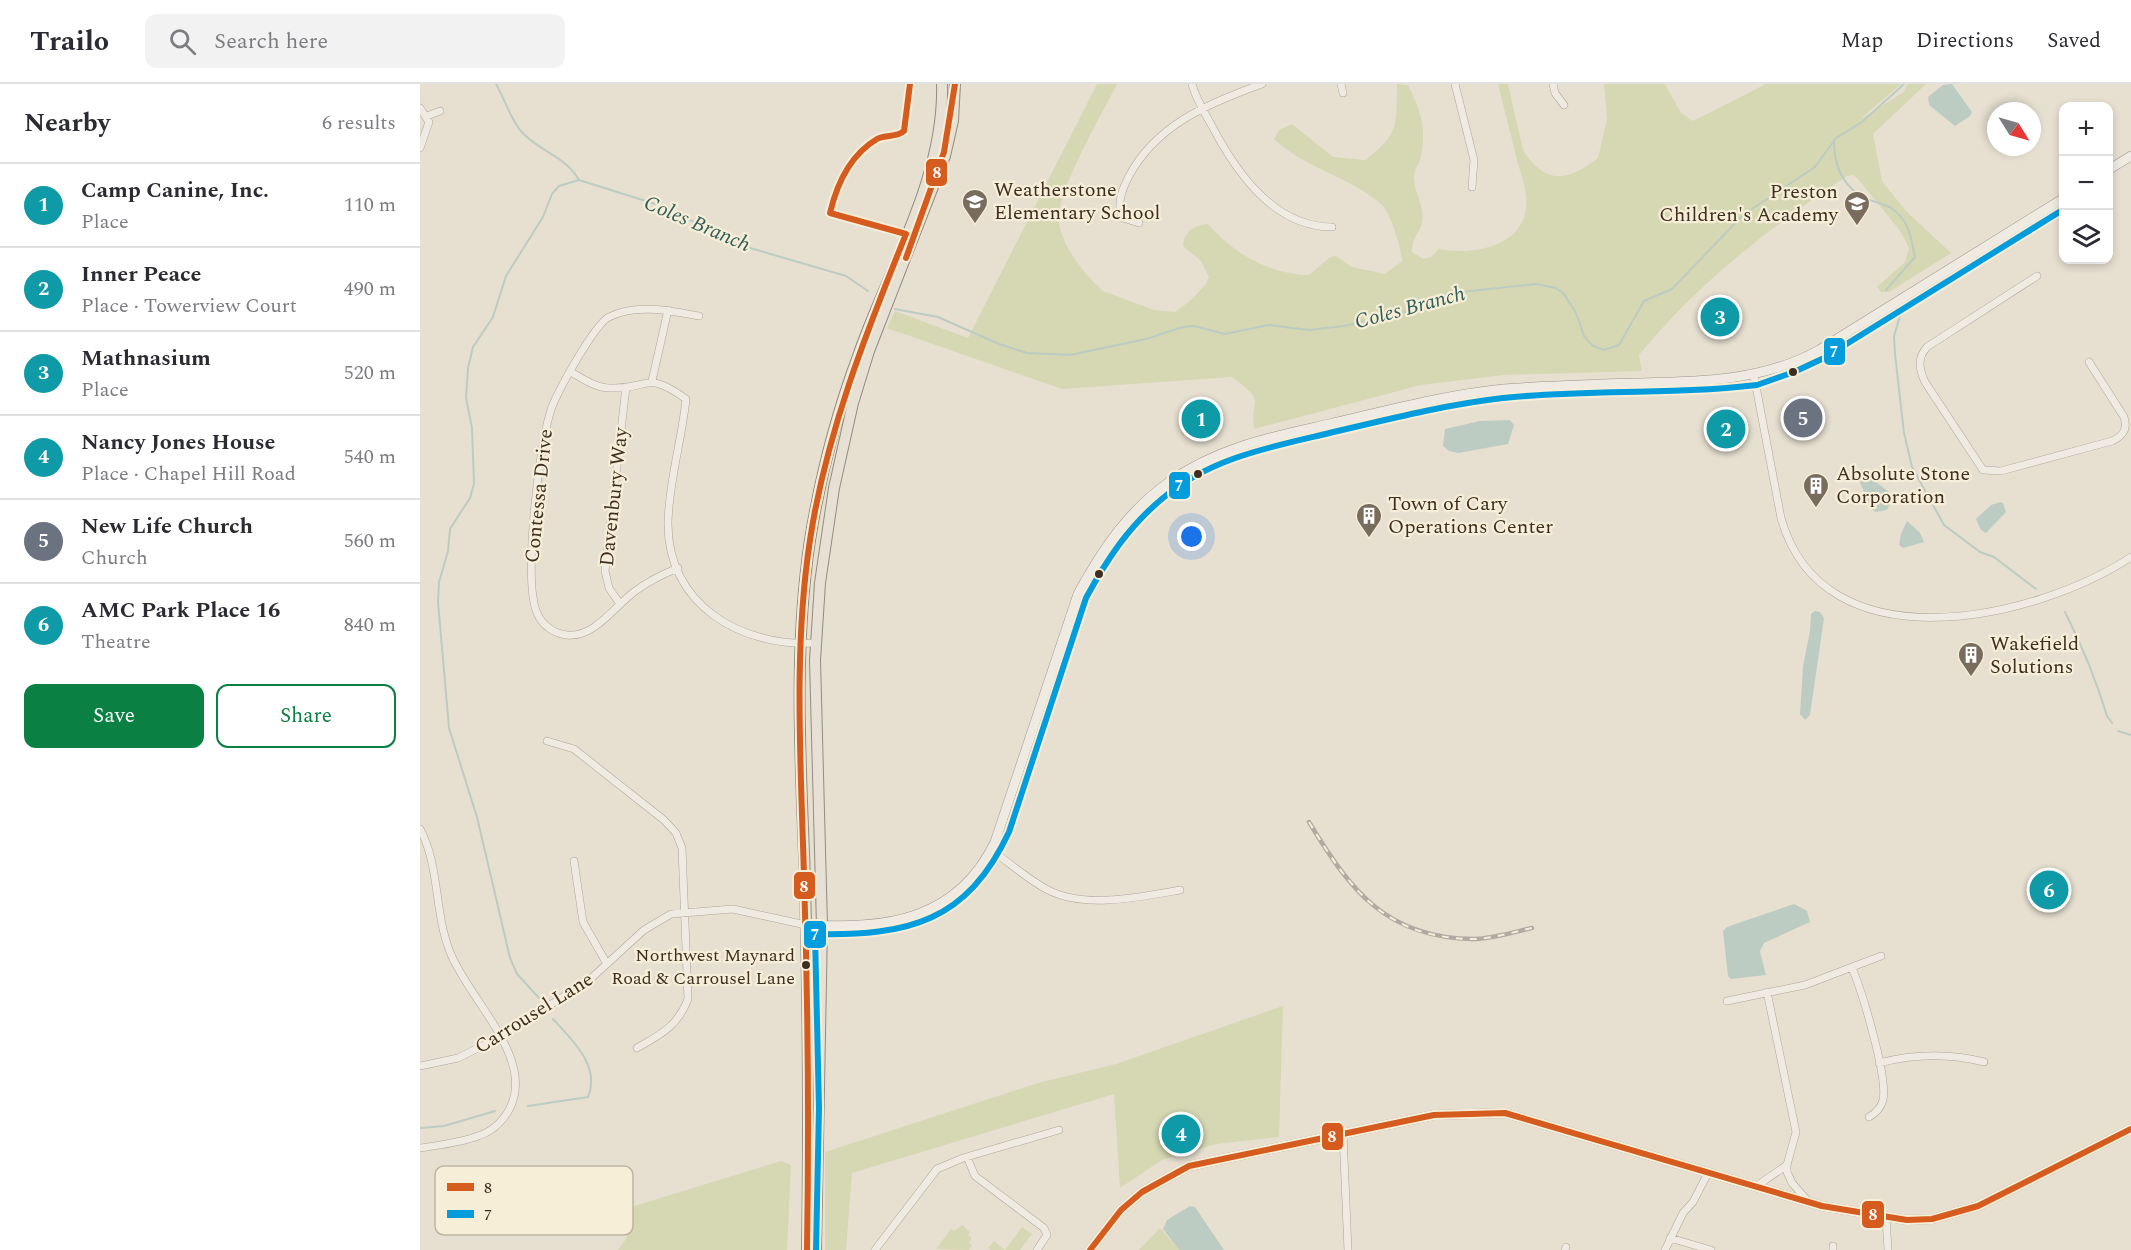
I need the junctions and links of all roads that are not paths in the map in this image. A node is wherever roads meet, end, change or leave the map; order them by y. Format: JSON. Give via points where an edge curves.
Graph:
{"nodes":[{"id":1,"x":910,"y":84,"type":"edge"},
{"id":2,"x":942,"y":84,"type":"edge"},
{"id":3,"x":955,"y":84,"type":"edge"},
{"id":4,"x":1192,"y":84,"type":"edge"},
{"id":5,"x":1262,"y":84,"type":"edge"},
{"id":6,"x":1341,"y":84,"type":"edge"},
{"id":7,"x":1455,"y":84,"type":"edge"},
{"id":8,"x":1553,"y":84,"type":"edge"},
{"id":9,"x":1343,"y":93,"type":"dead end"},
{"id":10,"x":1564,"y":105,"type":"dead end"},
{"id":11,"x":420,"y":108,"type":"edge"},
{"id":12,"x":1203,"y":109,"type":"junction"},
{"id":13,"x":440,"y":111,"type":"dead end"},
{"id":14,"x":427,"y":116,"type":"junction"},
{"id":15,"x":420,"y":148,"type":"edge"},
{"id":16,"x":2131,"y":156,"type":"edge"},
{"id":17,"x":2113,"y":167,"type":"edge"},
{"id":18,"x":1472,"y":187,"type":"dead end"},
{"id":19,"x":2059,"y":201,"type":"edge"},
{"id":20,"x":1139,"y":223,"type":"dead end"},
{"id":21,"x":1332,"y":227,"type":"dead end"},
{"id":22,"x":906,"y":234,"type":"junction"},
{"id":23,"x":2037,"y":276,"type":"dead end"},
{"id":24,"x":668,"y":310,"type":"junction"},
{"id":25,"x":699,"y":316,"type":"dead end"},
{"id":26,"x":2089,"y":362,"type":"dead end"},
{"id":27,"x":571,"y":372,"type":"junction"},
{"id":28,"x":1754,"y":376,"type":"junction"},
{"id":29,"x":652,"y":381,"type":"junction"},
{"id":30,"x":626,"y":387,"type":"junction"},
{"id":31,"x":2131,"y":557,"type":"edge"},
{"id":32,"x":678,"y":568,"type":"junction"},
{"id":33,"x":620,"y":604,"type":"junction"},
{"id":34,"x":816,"y":643,"type":"junction"},
{"id":35,"x":800,"y":644,"type":"junction"},
{"id":36,"x":547,"y":741,"type":"dead end"},
{"id":37,"x":420,"y":829,"type":"edge"},
{"id":38,"x":991,"y":850,"type":"junction"},
{"id":39,"x":574,"y":861,"type":"dead end"},
{"id":40,"x":1180,"y":890,"type":"dead end"},
{"id":41,"x":685,"y":912,"type":"junction"},
{"id":42,"x":806,"y":925,"type":"junction"},
{"id":43,"x":822,"y":926,"type":"junction"},
{"id":44,"x":1881,"y":956,"type":"dead end"},
{"id":45,"x":607,"y":964,"type":"junction"},
{"id":46,"x":1852,"y":968,"type":"junction"},
{"id":47,"x":1767,"y":992,"type":"junction"},
{"id":48,"x":1728,"y":1001,"type":"dead end"},
{"id":49,"x":499,"y":1036,"type":"junction"},
{"id":50,"x":637,"y":1048,"type":"dead end"},
{"id":51,"x":1984,"y":1062,"type":"dead end"},
{"id":52,"x":1879,"y":1063,"type":"junction"},
{"id":53,"x":420,"y":1066,"type":"edge"},
{"id":54,"x":814,"y":1107,"type":"junction"},
{"id":55,"x":1869,"y":1117,"type":"dead end"},
{"id":56,"x":1059,"y":1130,"type":"dead end"},
{"id":57,"x":2131,"y":1130,"type":"edge"},
{"id":58,"x":1343,"y":1134,"type":"junction"},
{"id":59,"x":420,"y":1148,"type":"edge"},
{"id":60,"x":967,"y":1157,"type":"junction"},
{"id":61,"x":1787,"y":1165,"type":"junction"},
{"id":62,"x":812,"y":1172,"type":"junction"},
{"id":63,"x":1708,"y":1173,"type":"junction"},
{"id":64,"x":1755,"y":1187,"type":"junction"},
{"id":65,"x":1806,"y":1200,"type":"junction"},
{"id":66,"x":1886,"y":1218,"type":"junction"},
{"id":67,"x":1670,"y":1238,"type":"junction"},
{"id":68,"x":807,"y":1250,"type":"edge"},
{"id":69,"x":816,"y":1250,"type":"edge"},
{"id":70,"x":875,"y":1250,"type":"edge"},
{"id":71,"x":1037,"y":1250,"type":"edge"},
{"id":72,"x":1090,"y":1250,"type":"edge"},
{"id":73,"x":1348,"y":1250,"type":"edge"},
{"id":74,"x":1665,"y":1250,"type":"edge"},
{"id":75,"x":1711,"y":1250,"type":"edge"},
{"id":76,"x":1888,"y":1250,"type":"edge"}],
"edges":[{"from":1,"to":22,"type":"street","via":[[904,131],[896,137],[878,139],[853,162],[840,177],[830,213]]},
{"from":2,"to":22,"type":"main road","via":[[937,142]]},
{"from":3,"to":34,"type":"main road","via":[[945,156],[869,351],[844,440],[827,530]]},
{"from":4,"to":12,"type":"street"},
{"from":5,"to":12,"type":"street"},
{"from":6,"to":9,"type":"street"},
{"from":7,"to":18,"type":"street","via":[[1474,160]]},
{"from":8,"to":10,"type":"street"},
{"from":11,"to":14,"type":"street"},
{"from":12,"to":20,"type":"street","via":[[1180,120],[1159,137],[1132,170],[1120,197],[1120,213],[1123,218]]},
{"from":12,"to":21,"type":"street","via":[[1232,162],[1255,189],[1312,227]]},
{"from":13,"to":14,"type":"street"},
{"from":14,"to":15,"type":"street","via":[[427,133]]},
{"from":16,"to":17,"type":"street"},
{"from":19,"to":28,"type":"street","via":[[1819,350]]},
{"from":22,"to":35,"type":"main road","via":[[857,357],[837,420],[813,522]]},
{"from":23,"to":26,"type":"street","via":[[1921,353],[1920,372],[1925,382],[1983,470],[2001,471],[2112,441],[2123,434],[2124,417]]},
{"from":24,"to":25,"type":"street","name":"Contessa Drive"},
{"from":24,"to":27,"type":"street","name":"Contessa Drive","via":[[618,313],[604,320]]},
{"from":24,"to":29,"type":"street"},
{"from":27,"to":30,"type":"street","via":[[602,387]]},
{"from":27,"to":33,"type":"street","name":"Contessa Drive","via":[[547,424],[530,567],[536,608],[551,630],[575,635],[594,627]]},
{"from":28,"to":31,"type":"street","via":[[1788,539],[1817,581],[1849,602],[1912,616],[1984,613],[2057,595]]},
{"from":28,"to":38,"type":"street","via":[[1502,389],[1256,440],[1187,470],[1158,490],[1122,524],[1078,594]]},
{"from":29,"to":30,"type":"street"},
{"from":29,"to":32,"type":"street","via":[[686,399],[668,521]]},
{"from":30,"to":33,"type":"street","name":"Davenbury Way","via":[[605,571],[609,588]]},
{"from":32,"to":33,"type":"street","name":"Contessa Drive"},
{"from":32,"to":35,"type":"street","via":[[698,602],[721,622],[763,640]]},
{"from":34,"to":35,"type":"street"},
{"from":34,"to":43,"type":"main road","via":[[814,706]]},
{"from":35,"to":42,"type":"main road"},
{"from":36,"to":41,"type":"street","via":[[574,749],[672,828],[681,848]]},
{"from":37,"to":49,"type":"street","via":[[430,854],[446,942],[464,981]]},
{"from":38,"to":40,"type":"street","via":[[1031,880],[1063,896],[1092,899]]},
{"from":38,"to":43,"type":"street","via":[[958,893],[922,914],[875,924]]},
{"from":39,"to":45,"type":"street","via":[[583,922]]},
{"from":41,"to":42,"type":"street","name":"Carrousel Lane","via":[[733,909]]},
{"from":41,"to":45,"type":"street","name":"Carrousel Lane","via":[[658,919]]},
{"from":41,"to":50,"type":"street","via":[[686,1005],[670,1029]]},
{"from":42,"to":43,"type":"street"},
{"from":42,"to":54,"type":"main road"},
{"from":43,"to":54,"type":"main road"},
{"from":44,"to":46,"type":"street"},
{"from":45,"to":49,"type":"street","name":"Carrousel Lane","via":[[586,983]]},
{"from":46,"to":47,"type":"street","via":[[1805,985]]},
{"from":46,"to":52,"type":"street","via":[[1866,1003]]},
{"from":47,"to":48,"type":"street"},
{"from":47,"to":61,"type":"street","via":[[1796,1132]]},
{"from":49,"to":53,"type":"street","name":"Carrousel Lane","via":[[458,1058]]},
{"from":49,"to":59,"type":"street","via":[[517,1075],[516,1092],[507,1113],[492,1130],[477,1137]]},
{"from":51,"to":52,"type":"street","via":[[1924,1055]]},
{"from":52,"to":55,"type":"street","via":[[1884,1099]]},
{"from":54,"to":62,"type":"main road"},
{"from":56,"to":60,"type":"street"},
{"from":57,"to":66,"type":"street","via":[[1967,1210],[1932,1219]]},
{"from":58,"to":63,"type":"street","via":[[1434,1115],[1504,1113]]},
{"from":58,"to":72,"type":"street","via":[[1189,1166],[1142,1192],[1121,1210]]},
{"from":58,"to":73,"type":"street"},
{"from":60,"to":70,"type":"street","via":[[937,1169]]},
{"from":60,"to":71,"type":"street","via":[[975,1176],[1044,1228],[1047,1235]]},
{"from":61,"to":64,"type":"street"},
{"from":61,"to":65,"type":"street","via":[[1792,1183]]},
{"from":62,"to":68,"type":"main road"},
{"from":62,"to":69,"type":"main road"},
{"from":63,"to":64,"type":"street"},
{"from":63,"to":67,"type":"street"},
{"from":64,"to":65,"type":"street"},
{"from":65,"to":66,"type":"street"},
{"from":66,"to":76,"type":"street"},
{"from":67,"to":74,"type":"street"},
{"from":67,"to":75,"type":"street"}]}
